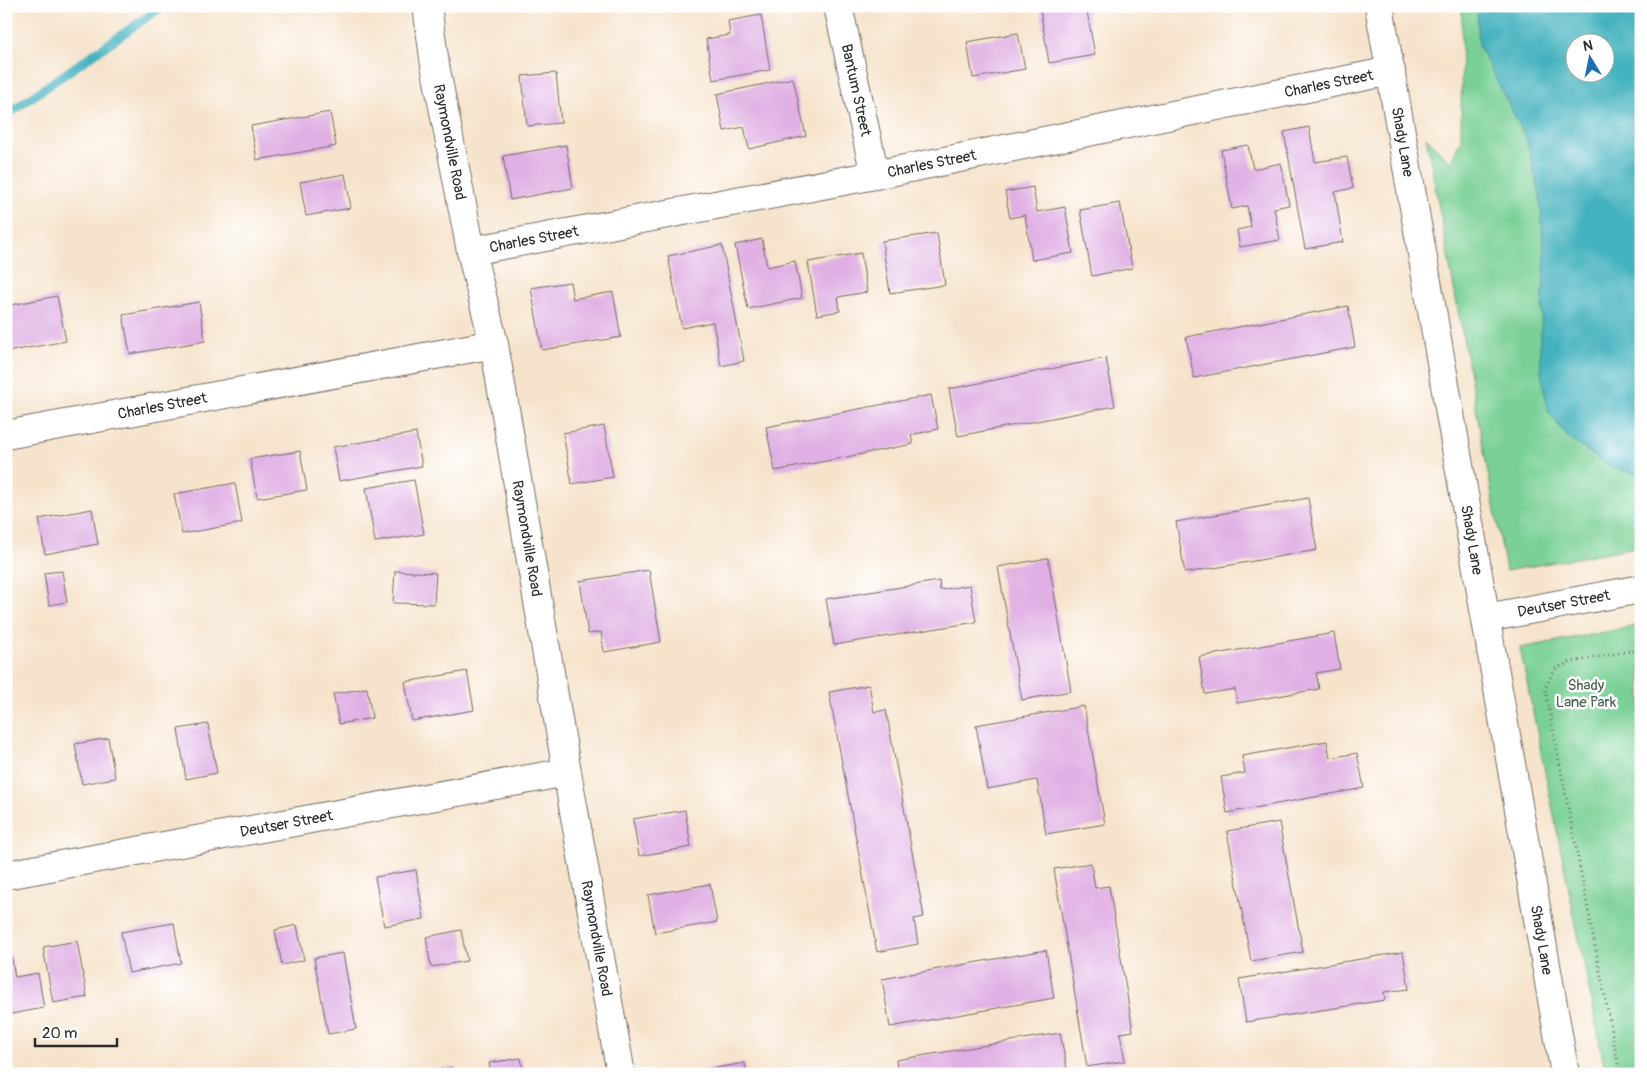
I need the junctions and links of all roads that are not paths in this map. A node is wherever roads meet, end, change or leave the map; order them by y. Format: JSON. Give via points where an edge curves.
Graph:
{"nodes":[{"id":1,"x":426,"y":6,"type":"edge"},
{"id":2,"x":838,"y":6,"type":"edge"},
{"id":3,"x":1379,"y":6,"type":"edge"},
{"id":4,"x":1391,"y":71,"type":"junction"},
{"id":5,"x":875,"y":174,"type":"junction"},
{"id":6,"x":471,"y":251,"type":"junction"},
{"id":7,"x":494,"y":344,"type":"junction"},
{"id":8,"x":6,"y":435,"type":"edge"},
{"id":9,"x":1641,"y":589,"type":"edge"},
{"id":10,"x":1486,"y":618,"type":"junction"},
{"id":11,"x":567,"y":772,"type":"junction"},
{"id":12,"x":6,"y":875,"type":"edge"},
{"id":13,"x":621,"y":1074,"type":"edge"},
{"id":14,"x":1565,"y":1074,"type":"edge"}],
"edges":[{"from":1,"to":6,"type":"street","name":"Raymondville Road"},
{"from":2,"to":5,"type":"street","name":"Bantum Street"},
{"from":3,"to":4,"type":"street","name":"Shady Lane"},
{"from":4,"to":5,"type":"street","name":"Charles Street"},
{"from":4,"to":10,"type":"street","name":"Shady Lane"},
{"from":5,"to":6,"type":"street","name":"Charles Street"},
{"from":6,"to":7,"type":"street","name":"Raymondville Road"},
{"from":7,"to":8,"type":"street","name":"Charles Street"},
{"from":7,"to":11,"type":"street","name":"Raymondville Road"},
{"from":9,"to":10,"type":"street","name":"Deutser Street"},
{"from":10,"to":14,"type":"street","name":"Shady Lane"},
{"from":11,"to":12,"type":"street","name":"Deutser Street"},
{"from":11,"to":13,"type":"street","name":"Raymondville Road"}]}
